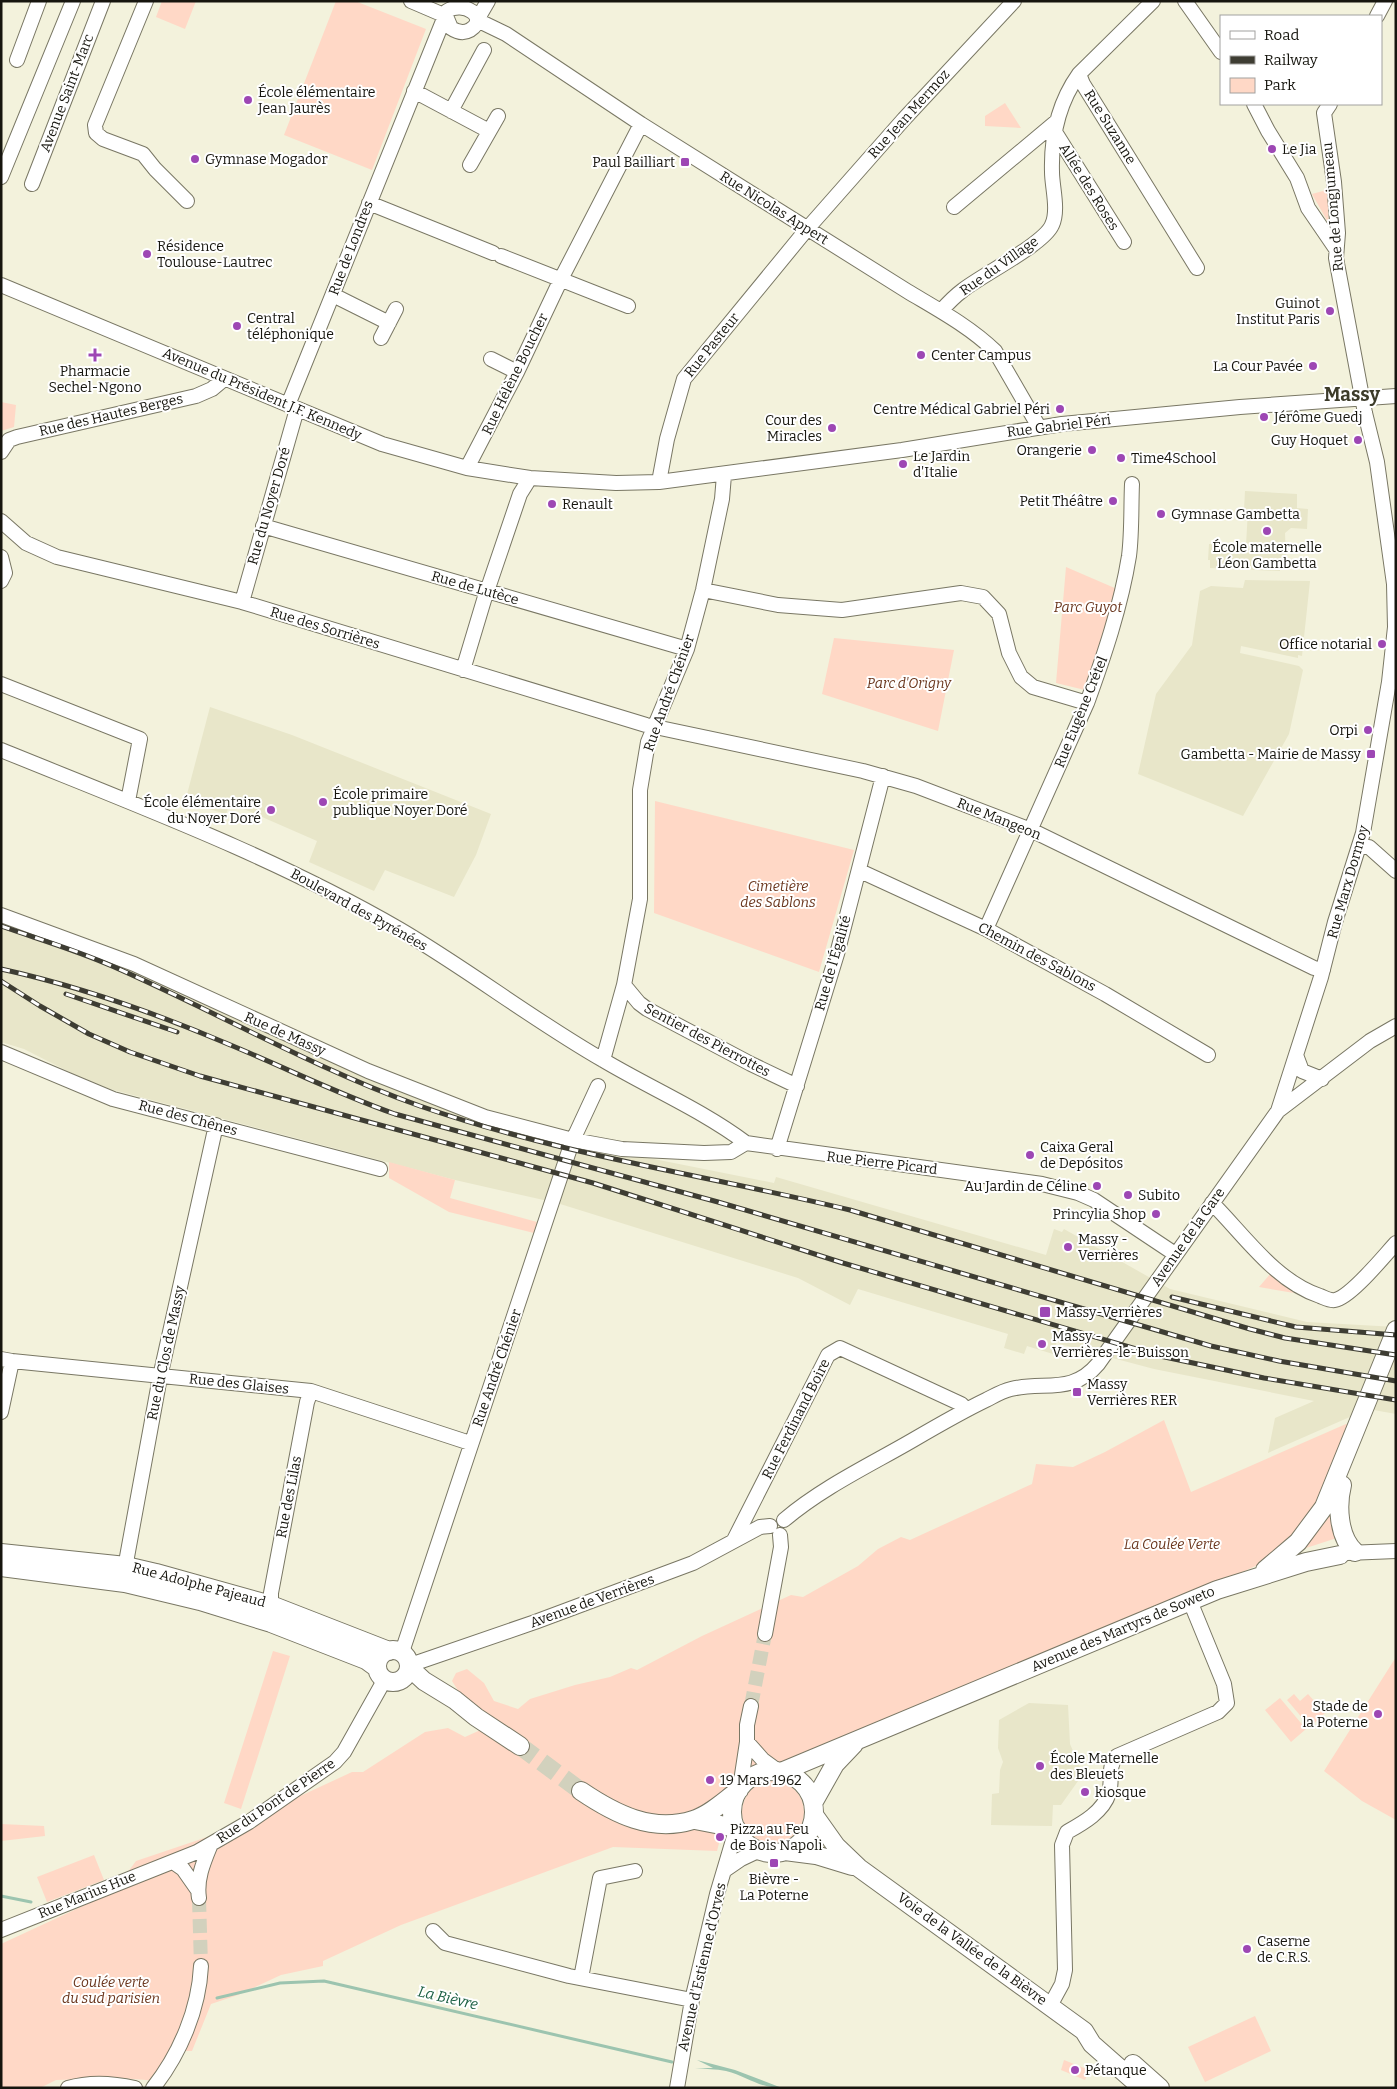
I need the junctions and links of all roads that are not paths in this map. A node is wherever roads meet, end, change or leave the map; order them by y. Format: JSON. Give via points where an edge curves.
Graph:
{"nodes":[{"id":1,"x":39,"y":1,"type":"edge"},
{"id":2,"x":73,"y":1,"type":"edge"},
{"id":3,"x":103,"y":1,"type":"edge"},
{"id":4,"x":146,"y":1,"type":"edge"},
{"id":5,"x":410,"y":1,"type":"edge"},
{"id":6,"x":488,"y":1,"type":"edge"},
{"id":7,"x":1014,"y":1,"type":"edge"},
{"id":8,"x":1153,"y":1,"type":"edge"},
{"id":9,"x":1185,"y":1,"type":"edge"},
{"id":10,"x":1385,"y":1,"type":"edge"},
{"id":11,"x":471,"y":2,"type":"edge"},
{"id":12,"x":1378,"y":15,"type":"edge"},
{"id":13,"x":446,"y":16,"type":"junction"},
{"id":14,"x":477,"y":20,"type":"junction"},
{"id":15,"x":455,"y":31,"type":"junction"},
{"id":16,"x":434,"y":45,"type":"junction"},
{"id":17,"x":484,"y":50,"type":"dead end"},
{"id":18,"x":1220,"y":51,"type":"edge"},
{"id":19,"x":17,"y":60,"type":"dead end"},
{"id":20,"x":1079,"y":74,"type":"junction"},
{"id":21,"x":414,"y":91,"type":"junction"},
{"id":22,"x":1255,"y":105,"type":"edge"},
{"id":23,"x":1329,"y":105,"type":"edge"},
{"id":24,"x":451,"y":111,"type":"junction"},
{"id":25,"x":498,"y":116,"type":"dead end"},
{"id":26,"x":641,"y":124,"type":"junction"},
{"id":27,"x":1056,"y":127,"type":"junction"},
{"id":28,"x":489,"y":131,"type":"junction"},
{"id":29,"x":470,"y":165,"type":"dead end"},
{"id":30,"x":1,"y":177,"type":"edge"},
{"id":31,"x":32,"y":184,"type":"dead end"},
{"id":32,"x":188,"y":200,"type":"dead end"},
{"id":33,"x":369,"y":203,"type":"junction"},
{"id":34,"x":954,"y":207,"type":"dead end"},
{"id":35,"x":807,"y":228,"type":"junction"},
{"id":36,"x":1124,"y":242,"type":"dead end"},
{"id":37,"x":1336,"y":249,"type":"junction"},
{"id":38,"x":1197,"y":268,"type":"dead end"},
{"id":39,"x":561,"y":279,"type":"junction"},
{"id":40,"x":1,"y":285,"type":"edge"},
{"id":41,"x":333,"y":295,"type":"junction"},
{"id":42,"x":628,"y":306,"type":"dead end"},
{"id":43,"x":396,"y":309,"type":"dead end"},
{"id":44,"x":941,"y":311,"type":"junction"},
{"id":45,"x":389,"y":323,"type":"junction"},
{"id":46,"x":381,"y":338,"type":"dead end"},
{"id":47,"x":491,"y":359,"type":"dead end"},
{"id":48,"x":517,"y":372,"type":"junction"},
{"id":49,"x":224,"y":379,"type":"junction"},
{"id":50,"x":1396,"y":396,"type":"edge"},
{"id":51,"x":1363,"y":400,"type":"junction"},
{"id":52,"x":292,"y":407,"type":"junction"},
{"id":53,"x":1039,"y":427,"type":"junction"},
{"id":54,"x":1,"y":452,"type":"edge"},
{"id":55,"x":467,"y":468,"type":"junction"},
{"id":56,"x":724,"y":475,"type":"junction"},
{"id":57,"x":530,"y":478,"type":"junction"},
{"id":58,"x":659,"y":482,"type":"junction"},
{"id":59,"x":1132,"y":484,"type":"dead end"},
{"id":60,"x":1,"y":521,"type":"edge"},
{"id":61,"x":263,"y":526,"type":"junction"},
{"id":62,"x":1,"y":557,"type":"edge"},
{"id":63,"x":1,"y":581,"type":"edge"},
{"id":64,"x":703,"y":590,"type":"junction"},
{"id":65,"x":487,"y":591,"type":"junction"},
{"id":66,"x":242,"y":602,"type":"junction"},
{"id":67,"x":1394,"y":646,"type":"edge"},
{"id":68,"x":687,"y":649,"type":"junction"},
{"id":69,"x":463,"y":670,"type":"junction"},
{"id":70,"x":1,"y":684,"type":"edge"},
{"id":71,"x":1088,"y":703,"type":"junction"},
{"id":72,"x":655,"y":726,"type":"junction"},
{"id":73,"x":1,"y":750,"type":"edge"},
{"id":74,"x":883,"y":776,"type":"junction"},
{"id":75,"x":128,"y":801,"type":"junction"},
{"id":76,"x":1031,"y":830,"type":"junction"},
{"id":77,"x":1359,"y":847,"type":"junction"},
{"id":78,"x":1396,"y":870,"type":"edge"},
{"id":79,"x":860,"y":871,"type":"junction"},
{"id":80,"x":1,"y":915,"type":"edge"},
{"id":81,"x":986,"y":929,"type":"junction"},
{"id":82,"x":1323,"y":970,"type":"junction"},
{"id":83,"x":624,"y":985,"type":"junction"},
{"id":84,"x":1396,"y":1026,"type":"edge"},
{"id":85,"x":1,"y":1052,"type":"edge"},
{"id":86,"x":1208,"y":1054,"type":"dead end"},
{"id":87,"x":1296,"y":1055,"type":"junction"},
{"id":88,"x":603,"y":1060,"type":"junction"},
{"id":89,"x":1322,"y":1079,"type":"junction"},
{"id":90,"x":598,"y":1086,"type":"dead end"},
{"id":91,"x":797,"y":1086,"type":"junction"},
{"id":92,"x":1278,"y":1111,"type":"junction"},
{"id":93,"x":216,"y":1125,"type":"junction"},
{"id":94,"x":573,"y":1140,"type":"junction"},
{"id":95,"x":746,"y":1143,"type":"junction"},
{"id":96,"x":777,"y":1149,"type":"junction"},
{"id":97,"x":380,"y":1169,"type":"dead end"},
{"id":98,"x":1212,"y":1203,"type":"junction"},
{"id":99,"x":1396,"y":1243,"type":"edge"},
{"id":100,"x":1175,"y":1254,"type":"junction"},
{"id":101,"x":1396,"y":1330,"type":"edge"},
{"id":102,"x":1396,"y":1346,"type":"edge"},
{"id":103,"x":7,"y":1360,"type":"edge"},
{"id":104,"x":160,"y":1376,"type":"junction"},
{"id":105,"x":311,"y":1391,"type":"junction"},
{"id":106,"x":966,"y":1409,"type":"junction"},
{"id":107,"x":1,"y":1412,"type":"edge"},
{"id":108,"x":470,"y":1443,"type":"junction"},
{"id":109,"x":775,"y":1531,"type":"junction"},
{"id":110,"x":734,"y":1540,"type":"junction"},
{"id":111,"x":1396,"y":1551,"type":"edge"},
{"id":112,"x":1,"y":1553,"type":"edge"},
{"id":113,"x":1348,"y":1553,"type":"junction"},
{"id":114,"x":1,"y":1567,"type":"edge"},
{"id":115,"x":126,"y":1575,"type":"junction"},
{"id":116,"x":1258,"y":1576,"type":"junction"},
{"id":117,"x":1190,"y":1601,"type":"junction"},
{"id":118,"x":271,"y":1604,"type":"junction"},
{"id":119,"x":765,"y":1634,"type":"tunnel mouth"},
{"id":120,"x":402,"y":1659,"type":"junction"},
{"id":121,"x":386,"y":1676,"type":"junction"},
{"id":122,"x":751,"y":1706,"type":"tunnel mouth"},
{"id":123,"x":476,"y":1717,"type":"junction"},
{"id":124,"x":859,"y":1739,"type":"junction"},
{"id":125,"x":748,"y":1742,"type":"junction"},
{"id":126,"x":520,"y":1746,"type":"tunnel mouth"},
{"id":127,"x":779,"y":1772,"type":"junction"},
{"id":128,"x":739,"y":1789,"type":"junction"},
{"id":129,"x":581,"y":1791,"type":"tunnel mouth"},
{"id":130,"x":814,"y":1809,"type":"junction"},
{"id":131,"x":695,"y":1820,"type":"junction"},
{"id":132,"x":736,"y":1829,"type":"junction"},
{"id":133,"x":211,"y":1844,"type":"junction"},
{"id":134,"x":760,"y":1850,"type":"junction"},
{"id":135,"x":785,"y":1851,"type":"junction"},
{"id":136,"x":173,"y":1862,"type":"junction"},
{"id":137,"x":860,"y":1868,"type":"junction"},
{"id":138,"x":725,"y":1870,"type":"junction"},
{"id":139,"x":635,"y":1871,"type":"dead end"},
{"id":140,"x":1,"y":1930,"type":"edge"},
{"id":141,"x":433,"y":1931,"type":"dead end"},
{"id":142,"x":201,"y":1966,"type":"tunnel mouth"},
{"id":143,"x":580,"y":1978,"type":"junction"},
{"id":144,"x":692,"y":2000,"type":"junction"},
{"id":145,"x":1050,"y":2006,"type":"junction"},
{"id":146,"x":1084,"y":2031,"type":"junction"},
{"id":147,"x":1101,"y":2051,"type":"junction"},
{"id":148,"x":68,"y":2088,"type":"edge"},
{"id":149,"x":135,"y":2088,"type":"edge"},
{"id":150,"x":153,"y":2088,"type":"edge"},
{"id":151,"x":677,"y":2088,"type":"edge"},
{"id":152,"x":1142,"y":2088,"type":"edge"},
{"id":153,"x":1151,"y":2088,"type":"edge"},
{"id":154,"x":1160,"y":2088,"type":"edge"}],
"edges":[{"from":1,"to":19,"type":"street"},
{"from":2,"to":30,"type":"street","name":"Avenue Saint-Marc"},
{"from":3,"to":31,"type":"street","name":"Avenue Saint-Marc"},
{"from":4,"to":32,"type":"street","via":[[96,125],[96,133],[103,139],[143,154]]},
{"from":5,"to":13,"type":"street"},
{"from":6,"to":14,"type":"street"},
{"from":7,"to":35,"type":"street","name":"Rue Jean Mermoz"},
{"from":8,"to":20,"type":"street","name":"Rue Suzanne"},
{"from":9,"to":18,"type":"street"},
{"from":10,"to":12,"type":"street"},
{"from":11,"to":13,"type":"street","via":[[454,4]]},
{"from":11,"to":14,"type":"street"},
{"from":13,"to":15,"type":"street","via":[[448,25]]},
{"from":13,"to":16,"type":"street","name":"Rue de Londres"},
{"from":14,"to":15,"type":"street","via":[[468,31]]},
{"from":14,"to":26,"type":"street","name":"Rue Nicolas Appert","via":[[506,34]]},
{"from":15,"to":16,"type":"street"},
{"from":16,"to":21,"type":"street","name":"Rue de Londres"},
{"from":17,"to":24,"type":"street"},
{"from":20,"to":27,"type":"street","name":"Rue du Village","via":[[1070,86]]},
{"from":20,"to":38,"type":"street","name":"Rue Suzanne"},
{"from":21,"to":24,"type":"street"},
{"from":21,"to":33,"type":"street","name":"Rue de Londres"},
{"from":22,"to":37,"type":"street","via":[[1297,178],[1308,208]]},
{"from":23,"to":37,"type":"street","name":"Rue de Longjumeau","via":[[1324,113],[1334,182]]},
{"from":24,"to":28,"type":"street"},
{"from":25,"to":28,"type":"street"},
{"from":26,"to":35,"type":"street","name":"Rue Nicolas Appert"},
{"from":26,"to":39,"type":"street","name":"Rue Hélène Boucher"},
{"from":27,"to":34,"type":"street"},
{"from":27,"to":36,"type":"street","name":"Allée des Roses"},
{"from":27,"to":44,"type":"street","name":"Rue du Village","via":[[1052,225],[1040,239],[963,290]]},
{"from":28,"to":29,"type":"street"},
{"from":33,"to":39,"type":"street"},
{"from":33,"to":41,"type":"street","name":"Rue de Londres"},
{"from":35,"to":44,"type":"street","name":"Rue Nicolas Appert"},
{"from":35,"to":58,"type":"street","name":"Rue Pasteur","via":[[684,379]]},
{"from":37,"to":51,"type":"street","name":"Rue de Longjumeau"},
{"from":39,"to":42,"type":"street"},
{"from":39,"to":48,"type":"street","name":"Rue Hélène Boucher"},
{"from":40,"to":49,"type":"street","name":"Avenue du Président J.F. Kennedy"},
{"from":41,"to":45,"type":"street"},
{"from":41,"to":52,"type":"street","name":"Rue de Londres"},
{"from":43,"to":45,"type":"street"},
{"from":44,"to":53,"type":"street","name":"Rue Nicolas Appert","via":[[995,351]]},
{"from":45,"to":46,"type":"street"},
{"from":47,"to":48,"type":"street"},
{"from":48,"to":55,"type":"street","name":"Rue Hélène Boucher"},
{"from":49,"to":52,"type":"street","name":"Avenue du Président J.F. Kennedy"},
{"from":49,"to":54,"type":"street","name":"Rue des Hautes Berges","via":[[196,396],[17,437],[9,440]]},
{"from":50,"to":51,"type":"street","name":"Rue Gabriel Péri"},
{"from":51,"to":53,"type":"street","name":"Rue Gabriel Péri","via":[[1240,407]]},
{"from":51,"to":67,"type":"street","name":"Rue de Longjumeau","via":[[1377,462],[1394,584]]},
{"from":52,"to":55,"type":"street","name":"Avenue du Président J.F. Kennedy","via":[[382,444]]},
{"from":52,"to":61,"type":"street","name":"Rue du Noyer Doré"},
{"from":53,"to":56,"type":"street","name":"Rue Gabriel Péri"},
{"from":55,"to":57,"type":"street","name":"Avenue du Président J.F. Kennedy"},
{"from":56,"to":58,"type":"street","name":"Rue Gabriel Péri"},
{"from":56,"to":64,"type":"street","name":"Rue André Chénier"},
{"from":57,"to":58,"type":"street","name":"Avenue du Président J.F. Kennedy"},
{"from":57,"to":65,"type":"street","via":[[520,494]]},
{"from":59,"to":71,"type":"street","name":"Rue Eugène Crétel","via":[[1129,556],[1114,623]]},
{"from":60,"to":66,"type":"street","name":"Rue des Sorrières","via":[[26,543],[57,557]]},
{"from":61,"to":65,"type":"street","name":"Rue de Lutèce"},
{"from":61,"to":66,"type":"street","name":"Rue du Noyer Doré"},
{"from":62,"to":63,"type":"street","via":[[5,573]]},
{"from":64,"to":68,"type":"street","name":"Rue André Chénier"},
{"from":64,"to":71,"type":"street","via":[[778,606],[842,610],[961,593],[983,597],[999,614],[1021,677],[1033,687]]},
{"from":65,"to":68,"type":"street","name":"Rue de Lutèce"},
{"from":65,"to":69,"type":"street"},
{"from":66,"to":69,"type":"street","name":"Rue des Sorrières"},
{"from":67,"to":77,"type":"street","name":"Rue Marx Dormoy"},
{"from":68,"to":72,"type":"street","name":"Rue André Chénier"},
{"from":69,"to":72,"type":"street","name":"Rue des Sorrières"},
{"from":70,"to":75,"type":"street","via":[[140,739]]},
{"from":71,"to":76,"type":"street","name":"Rue Eugène Crétel"},
{"from":72,"to":74,"type":"street","name":"Rue Mangeon"},
{"from":72,"to":83,"type":"street","name":"Rue André Chénier","via":[[648,742],[642,780],[640,900]]},
{"from":73,"to":75,"type":"street","name":"Boulevard des Pyrénées"},
{"from":74,"to":76,"type":"street","name":"Rue Mangeon"},
{"from":74,"to":79,"type":"street","name":"Rue de l'Égalité"},
{"from":75,"to":88,"type":"street","name":"Boulevard des Pyrénées","via":[[254,854],[393,926]]},
{"from":76,"to":81,"type":"street","name":"Rue Eugène Crétel"},
{"from":76,"to":82,"type":"street","name":"Rue Mangeon"},
{"from":77,"to":78,"type":"street","via":[[1369,847]]},
{"from":77,"to":82,"type":"street","name":"Rue Marx Dormoy"},
{"from":79,"to":81,"type":"street","name":"Chemin des Sablons"},
{"from":79,"to":91,"type":"street","name":"Rue de l'Égalité"},
{"from":80,"to":94,"type":"street","name":"Rue de Massy","via":[[134,964],[368,1071],[485,1117]]},
{"from":81,"to":86,"type":"street","name":"Chemin des Sablons"},
{"from":82,"to":87,"type":"street","name":"Rue Marx Dormoy"},
{"from":83,"to":88,"type":"street","name":"Rue André Chénier"},
{"from":83,"to":91,"type":"street","name":"Sentier des Pierrottes","via":[[647,1009]]},
{"from":84,"to":89,"type":"street","via":[[1370,1040]]},
{"from":85,"to":93,"type":"street","name":"Rue des Chênes","via":[[113,1099]]},
{"from":87,"to":89,"type":"street","via":[[1302,1071]]},
{"from":87,"to":92,"type":"street","name":"Rue Marx Dormoy"},
{"from":88,"to":95,"type":"street","name":"Boulevard des Pyrénées","via":[[726,1128]]},
{"from":89,"to":92,"type":"street"},
{"from":90,"to":94,"type":"street","name":"Rue André Chénier"},
{"from":91,"to":96,"type":"street","name":"Rue de l'Égalité"},
{"from":92,"to":98,"type":"street","name":"Avenue de la Gare"},
{"from":93,"to":97,"type":"street","name":"Rue des Chênes"},
{"from":93,"to":104,"type":"street","name":"Rue du Clos de Massy"},
{"from":94,"to":95,"type":"street","via":[[622,1149],[704,1153],[731,1152]]},
{"from":94,"to":108,"type":"street","name":"Rue André Chénier"},
{"from":95,"to":96,"type":"street","name":"Rue Pierre Picard"},
{"from":96,"to":100,"type":"street","name":"Rue Pierre Picard","via":[[1066,1189],[1109,1208]]},
{"from":98,"to":99,"type":"street","via":[[1276,1270],[1301,1288],[1330,1300],[1342,1297]]},
{"from":98,"to":100,"type":"street","name":"Avenue de la Gare"},
{"from":100,"to":106,"type":"street","name":"Avenue de la Gare","via":[[1098,1364],[1084,1378],[1064,1385],[1009,1389]]},
{"from":101,"to":116,"type":"main road","via":[[1324,1508],[1298,1542]]},
{"from":102,"to":113,"type":"main road","via":[[1339,1495],[1339,1517],[1350,1547]]},
{"from":103,"to":104,"type":"street","name":"Rue des Glaises"},
{"from":103,"to":107,"type":"street"},
{"from":104,"to":105,"type":"street","name":"Rue des Glaises"},
{"from":104,"to":115,"type":"street","name":"Rue du Clos de Massy"},
{"from":105,"to":108,"type":"street","name":"Rue des Glaises"},
{"from":105,"to":118,"type":"street","name":"Rue des Lilas"},
{"from":106,"to":109,"type":"street","via":[[814,1498],[784,1520],[785,1533]]},
{"from":106,"to":110,"type":"street","name":"Rue Ferdinand Boire","via":[[840,1348],[828,1355]]},
{"from":108,"to":120,"type":"street","name":"Rue André Chénier"},
{"from":109,"to":110,"type":"street","name":"Avenue de Verrières","via":[[760,1527]]},
{"from":109,"to":119,"type":"street","via":[[781,1547]]},
{"from":110,"to":120,"type":"street","name":"Avenue de Verrières","via":[[693,1563],[536,1622]]},
{"from":111,"to":113,"type":"street","name":"Avenue des Martyrs de Soweto"},
{"from":112,"to":115,"type":"main road","name":"Rue Adolphe Pajeaud"},
{"from":113,"to":116,"type":"main road","name":"Avenue des Martyrs de Soweto"},
{"from":114,"to":115,"type":"main road","name":"Rue Adolphe Pajeaud"},
{"from":115,"to":118,"type":"main road","name":"Rue Adolphe Pajeaud"},
{"from":115,"to":121,"type":"main road","name":"Rue Adolphe Pajeaud","via":[[271,1622],[366,1660]]},
{"from":116,"to":117,"type":"main road","name":"Avenue des Martyrs de Soweto"},
{"from":117,"to":124,"type":"main road","name":"Avenue des Martyrs de Soweto"},
{"from":117,"to":145,"type":"street","via":[[1224,1684],[1227,1703],[1218,1712],[1117,1756],[1112,1763],[1109,1794],[1103,1804],[1089,1819],[1067,1832],[1062,1845],[1065,1970],[1062,1984]]},
{"from":118,"to":120,"type":"main road","name":"Rue Adolphe Pajeaud"},
{"from":120,"to":121,"type":"main road","via":[[404,1678]]},
{"from":120,"to":121,"type":"main road","via":[[380,1657]]},
{"from":120,"to":123,"type":"main road","via":[[424,1681]]},
{"from":121,"to":123,"type":"main road"},
{"from":121,"to":133,"type":"street","name":"Rue du Pont de Pierre","via":[[344,1752],[335,1762],[257,1817]]},
{"from":122,"to":125,"type":"street"},
{"from":123,"to":126,"type":"main road"},
{"from":124,"to":127,"type":"main road","name":"Avenue des Martyrs de Soweto"},
{"from":124,"to":130,"type":"main road","name":"Avenue des Martyrs de Soweto","via":[[835,1764]]},
{"from":125,"to":127,"type":"street","via":[[763,1760]]},
{"from":125,"to":128,"type":"street"},
{"from":127,"to":128,"type":"main road","via":[[764,1772],[750,1778]]},
{"from":127,"to":130,"type":"main road","via":[[795,1778],[807,1788]]},
{"from":128,"to":131,"type":"main road"},
{"from":128,"to":132,"type":"main road","via":[[732,1809]]},
{"from":129,"to":131,"type":"main road","via":[[622,1816],[671,1824]]},
{"from":130,"to":135,"type":"main road","via":[[812,1827],[805,1838]]},
{"from":130,"to":137,"type":"main road","name":"Voie de la Vallée de la Bièvre","via":[[836,1846]]},
{"from":131,"to":132,"type":"main road"},
{"from":132,"to":134,"type":"main road","via":[[747,1843]]},
{"from":132,"to":138,"type":"street","name":"Avenue d'Estienne d'Orves"},
{"from":133,"to":136,"type":"street","name":"Rue du Pont de Pierre"},
{"from":133,"to":136,"type":"street","name":"Rue du Pont de Pierre","via":[[203,1864],[198,1894],[183,1869]]},
{"from":134,"to":135,"type":"main road"},
{"from":134,"to":138,"type":"street","name":"Avenue d'Estienne d'Orves"},
{"from":135,"to":137,"type":"main road","name":"Voie de la Vallée de la Bièvre","via":[[816,1855]]},
{"from":136,"to":140,"type":"street","name":"Rue Marius Hue"},
{"from":137,"to":145,"type":"main road","name":"Voie de la Vallée de la Bièvre"},
{"from":138,"to":144,"type":"street","name":"Avenue d'Estienne d'Orves"},
{"from":139,"to":143,"type":"street","via":[[600,1878]]},
{"from":141,"to":143,"type":"street","via":[[445,1943]]},
{"from":142,"to":150,"type":"street","via":[[197,2000],[181,2041]]},
{"from":143,"to":144,"type":"street"},
{"from":144,"to":151,"type":"street","name":"Avenue d'Estienne d'Orves"},
{"from":145,"to":146,"type":"main road","name":"Voie de la Vallée de la Bièvre"},
{"from":146,"to":147,"type":"main road","name":"Voie de la Vallée de la Bièvre"},
{"from":146,"to":154,"type":"main road","name":"Voie de la Vallée de la Bièvre","via":[[1094,2033]]},
{"from":147,"to":152,"type":"main road","name":"Voie de la Vallée de la Bièvre"},
{"from":147,"to":153,"type":"main road","via":[[1127,2065]]},
{"from":148,"to":149,"type":"street","via":[[106,2083]]}]}
